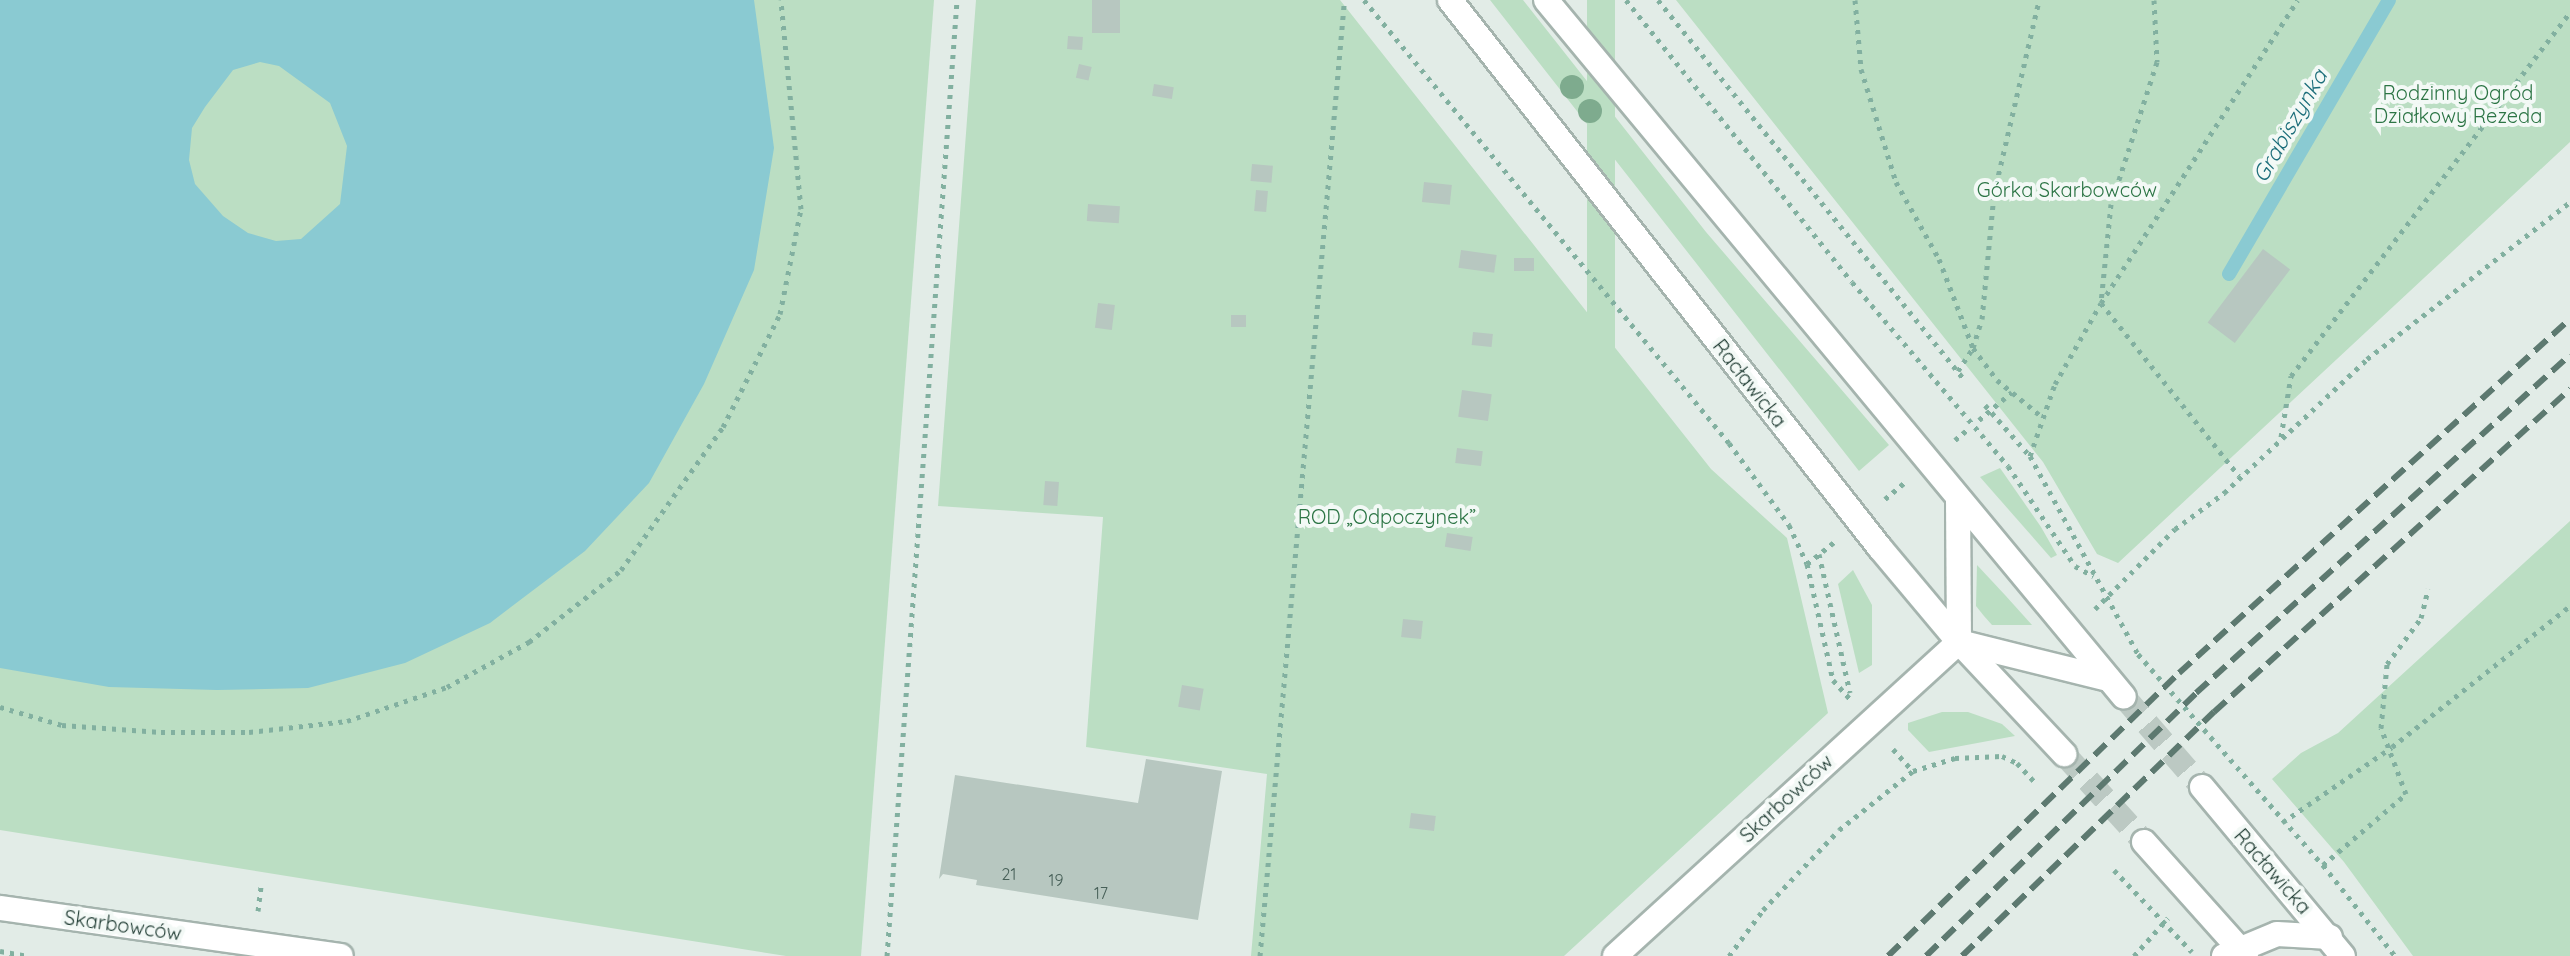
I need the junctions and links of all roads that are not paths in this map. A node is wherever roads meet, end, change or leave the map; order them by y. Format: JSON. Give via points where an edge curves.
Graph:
{"nodes":[{"id":1,"x":1450,"y":0,"type":"edge"},
{"id":2,"x":1546,"y":0,"type":"edge"},
{"id":3,"x":1958,"y":501,"type":"junction"},
{"id":4,"x":1959,"y":642,"type":"junction"},
{"id":5,"x":2064,"y":754,"type":"tunnel mouth"},
{"id":6,"x":2202,"y":787,"type":"tunnel mouth"},
{"id":7,"x":2144,"y":842,"type":"tunnel mouth"},
{"id":8,"x":0,"y":908,"type":"edge"},
{"id":9,"x":2336,"y":946,"type":"edge"},
{"id":10,"x":2236,"y":953,"type":"edge"},
{"id":11,"x":341,"y":956,"type":"edge"},
{"id":12,"x":1615,"y":956,"type":"edge"}],
"edges":[{"from":1,"to":4,"type":"street","name":"Racławicka"},
{"from":2,"to":3,"type":"street"},
{"from":3,"to":4,"type":"street"},
{"from":3,"to":4,"type":"street","via":[[2116,688]]},
{"from":4,"to":5,"type":"street","name":"Racławicka"},
{"from":4,"to":12,"type":"street","name":"Skarbowców"},
{"from":6,"to":9,"type":"street","name":"Racławicka"},
{"from":7,"to":10,"type":"street"},
{"from":8,"to":11,"type":"street","name":"Skarbowców"},
{"from":9,"to":10,"type":"street","via":[[2277,934]]}]}
